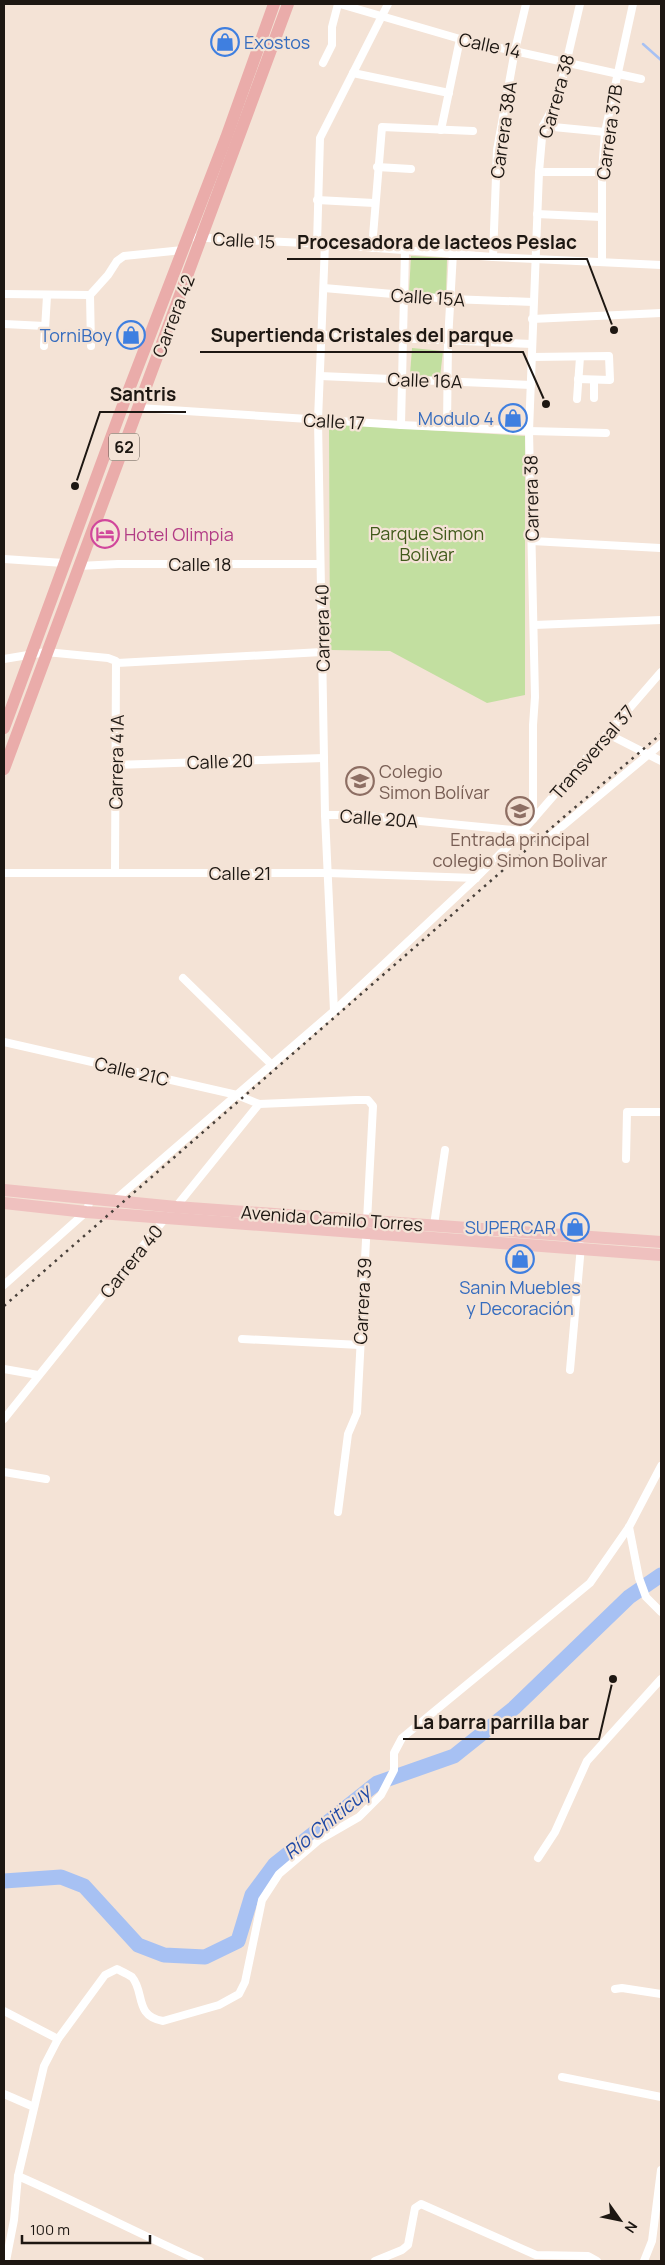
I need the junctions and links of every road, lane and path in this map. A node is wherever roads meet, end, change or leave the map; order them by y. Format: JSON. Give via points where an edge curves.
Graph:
{"nodes":[{"id":1,"x":288,"y":4,"type":"edge"},
{"id":2,"x":339,"y":4,"type":"edge"},
{"id":3,"x":388,"y":4,"type":"edge"},
{"id":4,"x":526,"y":4,"type":"edge"},
{"id":5,"x":580,"y":4,"type":"edge"},
{"id":6,"x":633,"y":4,"type":"edge"},
{"id":7,"x":270,"y":5,"type":"edge"},
{"id":8,"x":381,"y":16,"type":"junction"},
{"id":9,"x":460,"y":39,"type":"junction"},
{"id":10,"x":515,"y":50,"type":"junction"},
{"id":11,"x":567,"y":62,"type":"junction"},
{"id":12,"x":323,"y":64,"type":"dead end"},
{"id":13,"x":353,"y":73,"type":"junction"},
{"id":14,"x":618,"y":74,"type":"junction"},
{"id":15,"x":641,"y":80,"type":"dead end"},
{"id":16,"x":449,"y":93,"type":"junction"},
{"id":17,"x":543,"y":126,"type":"junction"},
{"id":18,"x":441,"y":130,"type":"junction"},
{"id":19,"x":473,"y":131,"type":"dead end"},
{"id":20,"x":605,"y":132,"type":"junction"},
{"id":21,"x":378,"y":167,"type":"junction"},
{"id":22,"x":411,"y":169,"type":"dead end"},
{"id":23,"x":539,"y":172,"type":"junction"},
{"id":24,"x":602,"y":172,"type":"junction"},
{"id":25,"x":317,"y":200,"type":"junction"},
{"id":26,"x":374,"y":203,"type":"junction"},
{"id":27,"x":537,"y":214,"type":"junction"},
{"id":28,"x":602,"y":217,"type":"junction"},
{"id":29,"x":203,"y":237,"type":"junction"},
{"id":30,"x":185,"y":244,"type":"junction"},
{"id":31,"x":321,"y":244,"type":"junction"},
{"id":32,"x":372,"y":248,"type":"junction"},
{"id":33,"x":405,"y":251,"type":"junction"},
{"id":34,"x":453,"y":253,"type":"junction"},
{"id":35,"x":493,"y":257,"type":"junction"},
{"id":36,"x":534,"y":259,"type":"junction"},
{"id":37,"x":602,"y":261,"type":"junction"},
{"id":38,"x":661,"y":265,"type":"edge"},
{"id":39,"x":324,"y":288,"type":"junction"},
{"id":40,"x":4,"y":294,"type":"edge"},
{"id":41,"x":90,"y":295,"type":"junction"},
{"id":42,"x":404,"y":295,"type":"junction"},
{"id":43,"x":47,"y":296,"type":"junction"},
{"id":44,"x":450,"y":299,"type":"junction"},
{"id":45,"x":533,"y":302,"type":"junction"},
{"id":46,"x":661,"y":313,"type":"edge"},
{"id":47,"x":532,"y":319,"type":"junction"},
{"id":48,"x":4,"y":324,"type":"edge"},
{"id":49,"x":45,"y":326,"type":"junction"},
{"id":50,"x":322,"y":335,"type":"junction"},
{"id":51,"x":404,"y":339,"type":"junction"},
{"id":52,"x":448,"y":341,"type":"junction"},
{"id":53,"x":532,"y":344,"type":"junction"},
{"id":54,"x":44,"y":346,"type":"dead end"},
{"id":55,"x":91,"y":346,"type":"dead end"},
{"id":56,"x":532,"y":357,"type":"junction"},
{"id":57,"x":580,"y":357,"type":"junction"},
{"id":58,"x":320,"y":376,"type":"junction"},
{"id":59,"x":578,"y":379,"type":"junction"},
{"id":60,"x":403,"y":380,"type":"junction"},
{"id":61,"x":448,"y":380,"type":"junction"},
{"id":62,"x":594,"y":380,"type":"junction"},
{"id":63,"x":531,"y":385,"type":"junction"},
{"id":64,"x":594,"y":398,"type":"dead end"},
{"id":65,"x":577,"y":399,"type":"dead end"},
{"id":66,"x":139,"y":408,"type":"junction"},
{"id":67,"x":318,"y":420,"type":"junction"},
{"id":68,"x":401,"y":425,"type":"junction"},
{"id":69,"x":447,"y":427,"type":"junction"},
{"id":70,"x":529,"y":431,"type":"junction"},
{"id":71,"x":606,"y":433,"type":"dead end"},
{"id":72,"x":532,"y":541,"type":"junction"},
{"id":73,"x":660,"y":548,"type":"edge"},
{"id":74,"x":4,"y":559,"type":"edge"},
{"id":75,"x":64,"y":563,"type":"junction"},
{"id":76,"x":320,"y":564,"type":"junction"},
{"id":77,"x":79,"y":566,"type":"junction"},
{"id":78,"x":661,"y":620,"type":"edge"},
{"id":79,"x":534,"y":626,"type":"junction"},
{"id":80,"x":46,"y":652,"type":"junction"},
{"id":81,"x":322,"y":652,"type":"junction"},
{"id":82,"x":30,"y":656,"type":"junction"},
{"id":83,"x":4,"y":660,"type":"edge"},
{"id":84,"x":117,"y":663,"type":"junction"},
{"id":85,"x":661,"y":672,"type":"edge"},
{"id":86,"x":4,"y":728,"type":"edge"},
{"id":87,"x":608,"y":734,"type":"junction"},
{"id":88,"x":661,"y":744,"type":"edge"},
{"id":89,"x":646,"y":755,"type":"junction"},
{"id":90,"x":324,"y":758,"type":"junction"},
{"id":91,"x":661,"y":761,"type":"edge"},
{"id":92,"x":115,"y":765,"type":"junction"},
{"id":93,"x":4,"y":769,"type":"edge"},
{"id":94,"x":325,"y":815,"type":"junction"},
{"id":95,"x":533,"y":819,"type":"junction"},
{"id":96,"x":523,"y":831,"type":"junction"},
{"id":97,"x":4,"y":873,"type":"edge"},
{"id":98,"x":115,"y":873,"type":"junction"},
{"id":99,"x":328,"y":873,"type":"junction"},
{"id":100,"x":476,"y":878,"type":"junction"},
{"id":101,"x":183,"y":978,"type":"dead end"},
{"id":102,"x":334,"y":1011,"type":"junction"},
{"id":103,"x":4,"y":1042,"type":"edge"},
{"id":104,"x":272,"y":1065,"type":"junction"},
{"id":105,"x":238,"y":1095,"type":"junction"},
{"id":106,"x":259,"y":1104,"type":"junction"},
{"id":107,"x":661,"y":1112,"type":"edge"},
{"id":108,"x":445,"y":1150,"type":"dead end"},
{"id":109,"x":626,"y":1159,"type":"dead end"},
{"id":110,"x":4,"y":1190,"type":"edge"},
{"id":111,"x":91,"y":1198,"type":"junction"},
{"id":112,"x":114,"y":1200,"type":"junction"},
{"id":113,"x":4,"y":1204,"type":"edge"},
{"id":114,"x":176,"y":1207,"type":"junction"},
{"id":115,"x":86,"y":1212,"type":"junction"},
{"id":116,"x":166,"y":1218,"type":"junction"},
{"id":117,"x":366,"y":1220,"type":"junction"},
{"id":118,"x":434,"y":1225,"type":"junction"},
{"id":119,"x":366,"y":1234,"type":"junction"},
{"id":120,"x":582,"y":1237,"type":"junction"},
{"id":121,"x":661,"y":1242,"type":"edge"},
{"id":122,"x":580,"y":1250,"type":"junction"},
{"id":123,"x":661,"y":1256,"type":"edge"},
{"id":124,"x":4,"y":1285,"type":"edge"},
{"id":125,"x":242,"y":1339,"type":"dead end"},
{"id":126,"x":360,"y":1345,"type":"junction"},
{"id":127,"x":4,"y":1369,"type":"edge"},
{"id":128,"x":570,"y":1370,"type":"dead end"},
{"id":129,"x":38,"y":1375,"type":"junction"},
{"id":130,"x":4,"y":1419,"type":"edge"},
{"id":131,"x":661,"y":1466,"type":"edge"},
{"id":132,"x":4,"y":1472,"type":"edge"},
{"id":133,"x":46,"y":1480,"type":"dead end"},
{"id":134,"x":338,"y":1512,"type":"dead end"},
{"id":135,"x":629,"y":1527,"type":"junction"},
{"id":136,"x":661,"y":1612,"type":"edge"},
{"id":137,"x":661,"y":1679,"type":"edge"},
{"id":138,"x":538,"y":1858,"type":"dead end"},
{"id":139,"x":615,"y":1990,"type":"dead end"},
{"id":140,"x":661,"y":1994,"type":"edge"},
{"id":141,"x":4,"y":2012,"type":"edge"},
{"id":142,"x":58,"y":2038,"type":"junction"},
{"id":143,"x":562,"y":2077,"type":"dead end"},
{"id":144,"x":4,"y":2094,"type":"edge"},
{"id":145,"x":661,"y":2097,"type":"edge"},
{"id":146,"x":34,"y":2108,"type":"junction"},
{"id":147,"x":661,"y":2170,"type":"edge"},
{"id":148,"x":18,"y":2176,"type":"junction"},
{"id":149,"x":6,"y":2261,"type":"edge"},
{"id":150,"x":200,"y":2261,"type":"edge"},
{"id":151,"x":375,"y":2261,"type":"edge"},
{"id":152,"x":597,"y":2261,"type":"edge"},
{"id":153,"x":644,"y":2261,"type":"edge"}],
"edges":[{"from":1,"to":29,"type":"highway","name":"Carrera 42","number":"62"},
{"from":2,"to":8,"type":"street","name":"Calle 14"},
{"from":2,"to":12,"type":"street","via":[[332,28],[332,45]]},
{"from":3,"to":8,"type":"street","name":"Carrera 40"},
{"from":4,"to":10,"type":"street","name":"Carrera 38A"},
{"from":5,"to":11,"type":"street","name":"Carrera 38"},
{"from":6,"to":14,"type":"street","name":"Carrera 37B"},
{"from":7,"to":30,"type":"highway","name":"Carrera 42","number":"62","via":[[226,138]]},
{"from":8,"to":9,"type":"street","name":"Calle 14"},
{"from":8,"to":13,"type":"street","name":"Carrera 40"},
{"from":9,"to":10,"type":"street","name":"Calle 14"},
{"from":9,"to":16,"type":"street"},
{"from":10,"to":11,"type":"street","name":"Calle 14"},
{"from":10,"to":35,"type":"street","name":"Carrera 38A","via":[[497,150]]},
{"from":11,"to":14,"type":"street","name":"Calle 14"},
{"from":11,"to":17,"type":"street","name":"Carrera 38","via":[[558,98]]},
{"from":13,"to":16,"type":"street"},
{"from":13,"to":25,"type":"street","name":"Carrera 40","via":[[320,138]]},
{"from":14,"to":15,"type":"street","name":"Calle 14"},
{"from":14,"to":20,"type":"street","name":"Carrera 37B"},
{"from":16,"to":18,"type":"street"},
{"from":17,"to":20,"type":"street"},
{"from":17,"to":23,"type":"street","name":"Carrera 38"},
{"from":18,"to":19,"type":"street"},
{"from":18,"to":21,"type":"street","via":[[382,127]]},
{"from":20,"to":24,"type":"street","name":"Carrera 37B"},
{"from":21,"to":22,"type":"street"},
{"from":21,"to":26,"type":"street"},
{"from":23,"to":24,"type":"street"},
{"from":23,"to":27,"type":"street","name":"Carrera 38"},
{"from":24,"to":28,"type":"street","name":"Carrera 37B"},
{"from":25,"to":26,"type":"street"},
{"from":25,"to":31,"type":"street","name":"Carrera 40"},
{"from":26,"to":32,"type":"street"},
{"from":27,"to":28,"type":"street"},
{"from":27,"to":36,"type":"street","name":"Carrera 38"},
{"from":28,"to":37,"type":"street","name":"Carrera 37B"},
{"from":29,"to":30,"type":"street","name":"Calle 15"},
{"from":29,"to":31,"type":"street","name":"Calle 15"},
{"from":29,"to":66,"type":"highway","name":"Carrera 42","number":"62"},
{"from":30,"to":41,"type":"street","name":"Calle 15","via":[[124,256]]},
{"from":30,"to":75,"type":"highway","name":"Carrera 42","number":"62"},
{"from":31,"to":32,"type":"street","name":"Calle 15"},
{"from":31,"to":39,"type":"street","name":"Carrera 40"},
{"from":32,"to":33,"type":"street","name":"Calle 15"},
{"from":33,"to":34,"type":"street","name":"Calle 15"},
{"from":33,"to":42,"type":"street"},
{"from":34,"to":35,"type":"street","name":"Calle 15"},
{"from":34,"to":44,"type":"street"},
{"from":35,"to":36,"type":"street","name":"Calle 15"},
{"from":36,"to":37,"type":"street","name":"Calle 15"},
{"from":36,"to":45,"type":"street","name":"Carrera 38"},
{"from":37,"to":38,"type":"street","name":"Calle 15"},
{"from":39,"to":42,"type":"street","name":"Calle 15A"},
{"from":39,"to":50,"type":"street","name":"Carrera 40"},
{"from":40,"to":43,"type":"street"},
{"from":41,"to":43,"type":"street"},
{"from":41,"to":55,"type":"street"},
{"from":42,"to":44,"type":"street","name":"Calle 15A"},
{"from":42,"to":51,"type":"street"},
{"from":43,"to":49,"type":"street"},
{"from":44,"to":45,"type":"street","name":"Calle 15A"},
{"from":44,"to":52,"type":"street"},
{"from":45,"to":47,"type":"street","name":"Carrera 38"},
{"from":46,"to":47,"type":"street"},
{"from":47,"to":53,"type":"street","name":"Carrera 38"},
{"from":48,"to":49,"type":"street"},
{"from":49,"to":54,"type":"street"},
{"from":50,"to":51,"type":"street"},
{"from":50,"to":58,"type":"street","name":"Carrera 40"},
{"from":51,"to":52,"type":"street"},
{"from":51,"to":60,"type":"street"},
{"from":52,"to":53,"type":"street"},
{"from":52,"to":61,"type":"street"},
{"from":53,"to":56,"type":"street","name":"Carrera 38"},
{"from":56,"to":57,"type":"street"},
{"from":56,"to":63,"type":"street","name":"Carrera 38"},
{"from":57,"to":59,"type":"street"},
{"from":57,"to":62,"type":"street","via":[[609,356],[610,380]]},
{"from":58,"to":60,"type":"street","name":"Calle 16A"},
{"from":58,"to":67,"type":"street","name":"Carrera 40"},
{"from":59,"to":62,"type":"street"},
{"from":59,"to":65,"type":"street"},
{"from":60,"to":61,"type":"street","name":"Calle 16A"},
{"from":60,"to":68,"type":"street"},
{"from":61,"to":63,"type":"street","name":"Calle 16A"},
{"from":61,"to":69,"type":"street"},
{"from":62,"to":64,"type":"street"},
{"from":63,"to":70,"type":"street","name":"Carrera 38"},
{"from":66,"to":67,"type":"street","name":"Calle 17"},
{"from":66,"to":77,"type":"highway","name":"Carrera 42","number":"62"},
{"from":67,"to":68,"type":"street","name":"Calle 17"},
{"from":67,"to":76,"type":"street","name":"Carrera 40"},
{"from":68,"to":69,"type":"street","name":"Calle 17"},
{"from":69,"to":70,"type":"street","name":"Calle 17"},
{"from":70,"to":71,"type":"street","name":"Calle 17"},
{"from":70,"to":72,"type":"street","name":"Carrera 38"},
{"from":72,"to":73,"type":"street"},
{"from":72,"to":79,"type":"street","name":"Carrera 38"},
{"from":74,"to":75,"type":"street"},
{"from":75,"to":82,"type":"highway","name":"Carrera 42","number":"62"},
{"from":76,"to":77,"type":"street","name":"Calle 18"},
{"from":76,"to":81,"type":"street","name":"Carrera 40"},
{"from":77,"to":80,"type":"highway","name":"Carrera 42","number":"62"},
{"from":78,"to":79,"type":"street"},
{"from":79,"to":95,"type":"street","name":"Carrera 38"},
{"from":80,"to":82,"type":"street"},
{"from":80,"to":84,"type":"street","via":[[108,658]]},
{"from":80,"to":93,"type":"highway","name":"Carrera 42","number":"62"},
{"from":81,"to":84,"type":"street"},
{"from":81,"to":90,"type":"street","name":"Carrera 40"},
{"from":82,"to":83,"type":"street"},
{"from":82,"to":86,"type":"highway","name":"Carrera 42","number":"62"},
{"from":84,"to":92,"type":"street","name":"Carrera 41A"},
{"from":85,"to":87,"type":"street","name":"Transversal 37"},
{"from":87,"to":89,"type":"street"},
{"from":87,"to":95,"type":"street","name":"Transversal 37"},
{"from":88,"to":89,"type":"street"},
{"from":89,"to":91,"type":"street"},
{"from":89,"to":96,"type":"street","via":[[548,839],[538,840]]},
{"from":90,"to":92,"type":"street","name":"Calle 20"},
{"from":90,"to":94,"type":"street","name":"Carrera 40"},
{"from":92,"to":98,"type":"street","name":"Carrera 41A"},
{"from":94,"to":96,"type":"street","name":"Calle 20A"},
{"from":94,"to":99,"type":"street","name":"Carrera 40"},
{"from":95,"to":96,"type":"street","name":"Transversal 37"},
{"from":96,"to":100,"type":"street"},
{"from":97,"to":98,"type":"street","name":"Calle 21"},
{"from":98,"to":99,"type":"street","name":"Calle 21"},
{"from":99,"to":100,"type":"street","name":"Calle 21"},
{"from":99,"to":102,"type":"street","name":"Carrera 40"},
{"from":100,"to":102,"type":"street"},
{"from":101,"to":104,"type":"street"},
{"from":102,"to":104,"type":"street"},
{"from":103,"to":105,"type":"street","name":"Calle 21C"},
{"from":104,"to":105,"type":"street"},
{"from":105,"to":106,"type":"street","name":"Calle 21C"},
{"from":105,"to":112,"type":"street"},
{"from":106,"to":114,"type":"street","name":"Carrera 40"},
{"from":106,"to":117,"type":"street","name":"Carrera 39","via":[[368,1100],[373,1106]]},
{"from":107,"to":109,"type":"street","via":[[627,1112]]},
{"from":108,"to":118,"type":"street"},
{"from":110,"to":111,"type":"main road","name":"Avenida Camilo Torres"},
{"from":111,"to":112,"type":"main road","name":"Avenida Camilo Torres"},
{"from":111,"to":115,"type":"street"},
{"from":112,"to":114,"type":"main road","name":"Avenida Camilo Torres"},
{"from":113,"to":115,"type":"main road","name":"Avenida Camilo Torres"},
{"from":114,"to":116,"type":"street","name":"Carrera 40"},
{"from":114,"to":117,"type":"main road","name":"Avenida Camilo Torres"},
{"from":115,"to":116,"type":"main road","name":"Avenida Camilo Torres"},
{"from":115,"to":124,"type":"street"},
{"from":116,"to":119,"type":"main road","name":"Avenida Camilo Torres"},
{"from":116,"to":129,"type":"street","name":"Carrera 40"},
{"from":117,"to":118,"type":"main road","name":"Avenida Camilo Torres"},
{"from":117,"to":119,"type":"street","name":"Carrera 39"},
{"from":118,"to":120,"type":"main road","name":"Avenida Camilo Torres"},
{"from":119,"to":122,"type":"main road","name":"Avenida Camilo Torres"},
{"from":119,"to":126,"type":"street","name":"Carrera 39"},
{"from":120,"to":121,"type":"main road","name":"Avenida Camilo Torres"},
{"from":120,"to":122,"type":"street"},
{"from":122,"to":123,"type":"main road","name":"Avenida Camilo Torres"},
{"from":122,"to":128,"type":"street"},
{"from":125,"to":126,"type":"street"},
{"from":126,"to":134,"type":"street","name":"Carrera 39","via":[[357,1413],[348,1434]]},
{"from":127,"to":129,"type":"street"},
{"from":129,"to":130,"type":"street","name":"Carrera 40"},
{"from":131,"to":135,"type":"street"},
{"from":132,"to":133,"type":"street"},
{"from":135,"to":136,"type":"street","via":[[646,1597]]},
{"from":135,"to":142,"type":"street","via":[[590,1583],[402,1738],[394,1752],[393,1773],[381,1795],[359,1817],[319,1840],[279,1874],[262,1900],[245,1982],[239,1994],[219,2005],[163,2021],[154,2020],[146,2013],[132,1977],[117,1969],[105,1975]]},
{"from":137,"to":138,"type":"street","via":[[587,1761],[554,1832]]},
{"from":139,"to":140,"type":"street","via":[[622,1988]]},
{"from":141,"to":142,"type":"street"},
{"from":142,"to":146,"type":"street","via":[[44,2066]]},
{"from":143,"to":145,"type":"street"},
{"from":144,"to":146,"type":"street"},
{"from":146,"to":148,"type":"street"},
{"from":147,"to":153,"type":"street","via":[[652,2240]]},
{"from":148,"to":149,"type":"street"},
{"from":148,"to":150,"type":"street"},
{"from":151,"to":152,"type":"street","via":[[408,2245],[415,2208],[421,2204],[536,2255],[588,2256]]}]}
